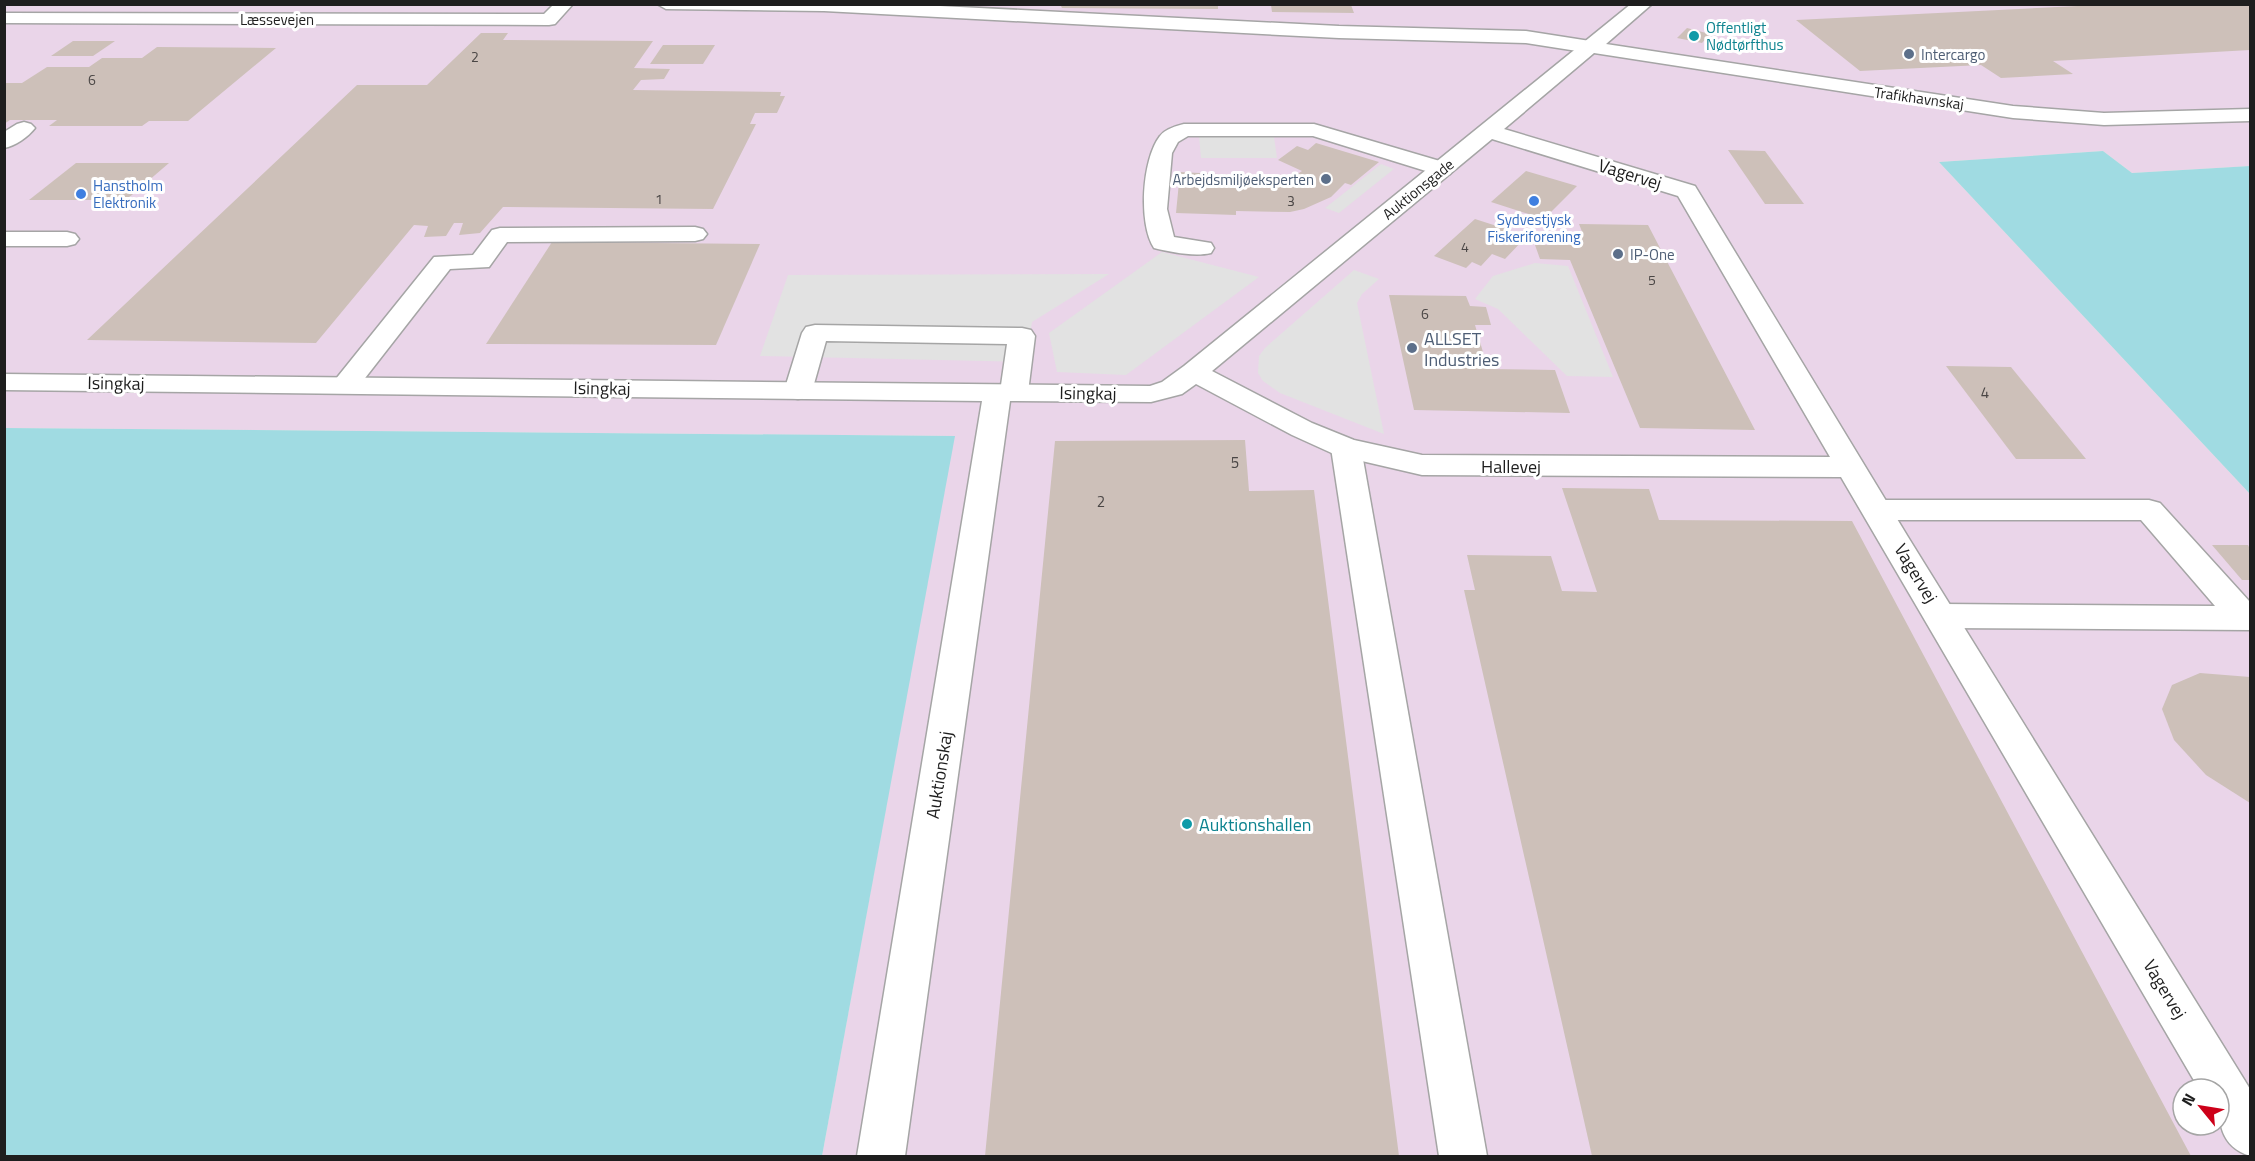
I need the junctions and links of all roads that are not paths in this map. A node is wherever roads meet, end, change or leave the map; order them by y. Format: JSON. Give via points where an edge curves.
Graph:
{"nodes":[{"id":1,"x":564,"y":4,"type":"edge"},
{"id":2,"x":666,"y":4,"type":"edge"},
{"id":3,"x":1642,"y":5,"type":"edge"},
{"id":4,"x":4,"y":18,"type":"edge"},
{"id":5,"x":1590,"y":47,"type":"junction"},
{"id":6,"x":2250,"y":115,"type":"edge"},
{"id":7,"x":24,"y":128,"type":"dead end"},
{"id":8,"x":1489,"y":131,"type":"junction"},
{"id":9,"x":4,"y":142,"type":"edge"},
{"id":10,"x":1442,"y":169,"type":"junction"},
{"id":11,"x":695,"y":234,"type":"dead end"},
{"id":12,"x":4,"y":239,"type":"edge"},
{"id":13,"x":67,"y":239,"type":"dead end"},
{"id":14,"x":1202,"y":248,"type":"dead end"},
{"id":15,"x":1194,"y":372,"type":"junction"},
{"id":16,"x":4,"y":382,"type":"edge"},
{"id":17,"x":345,"y":385,"type":"junction"},
{"id":18,"x":798,"y":391,"type":"junction"},
{"id":19,"x":1005,"y":393,"type":"junction"},
{"id":20,"x":1346,"y":448,"type":"junction"},
{"id":21,"x":1849,"y":467,"type":"junction"},
{"id":22,"x":1878,"y":510,"type":"junction"},
{"id":23,"x":1942,"y":616,"type":"junction"},
{"id":24,"x":2250,"y":1132,"type":"edge"},
{"id":25,"x":881,"y":1156,"type":"edge"},
{"id":26,"x":1463,"y":1156,"type":"edge"}],
"edges":[{"from":1,"to":4,"type":"street","name":"Læssevejen","via":[[549,21]]},
{"from":2,"to":5,"type":"street","name":"Trafikhavnskaj","via":[[824,6],[1339,32],[1526,37]]},
{"from":3,"to":5,"type":"street","name":"Auktionsgade"},
{"from":5,"to":6,"type":"street","name":"Trafikhavnskaj","via":[[2013,112],[2104,119]]},
{"from":5,"to":8,"type":"street","name":"Auktionsgade"},
{"from":7,"to":9,"type":"street"},
{"from":8,"to":10,"type":"street","name":"Auktionsgade"},
{"from":8,"to":21,"type":"street","name":"Vagervej","via":[[1687,191]]},
{"from":10,"to":14,"type":"street","via":[[1314,130],[1184,130],[1169,138],[1161,153],[1155,209],[1163,243]]},
{"from":10,"to":15,"type":"street","name":"Auktionsgade"},
{"from":11,"to":17,"type":"street","via":[[500,235],[480,262],[444,262]]},
{"from":12,"to":13,"type":"street"},
{"from":15,"to":19,"type":"street","name":"Isingkaj","via":[[1172,388],[1151,394]]},
{"from":15,"to":20,"type":"street","name":"Hallevej"},
{"from":16,"to":17,"type":"street","name":"Isingkaj"},
{"from":17,"to":18,"type":"street","name":"Isingkaj"},
{"from":18,"to":19,"type":"street","name":"Isingkaj"},
{"from":18,"to":19,"type":"street","name":"Auktionskaj","via":[[814,333],[1022,336]]},
{"from":19,"to":25,"type":"street","name":"Auktionskaj"},
{"from":20,"to":21,"type":"street","name":"Hallevej","via":[[1422,465]]},
{"from":20,"to":26,"type":"street"},
{"from":21,"to":22,"type":"street","name":"Vagervej"},
{"from":22,"to":23,"type":"street","name":"Vagervej"},
{"from":22,"to":23,"type":"street","via":[[2149,510],[2246,619]]},
{"from":23,"to":24,"type":"street","name":"Vagervej"}]}
